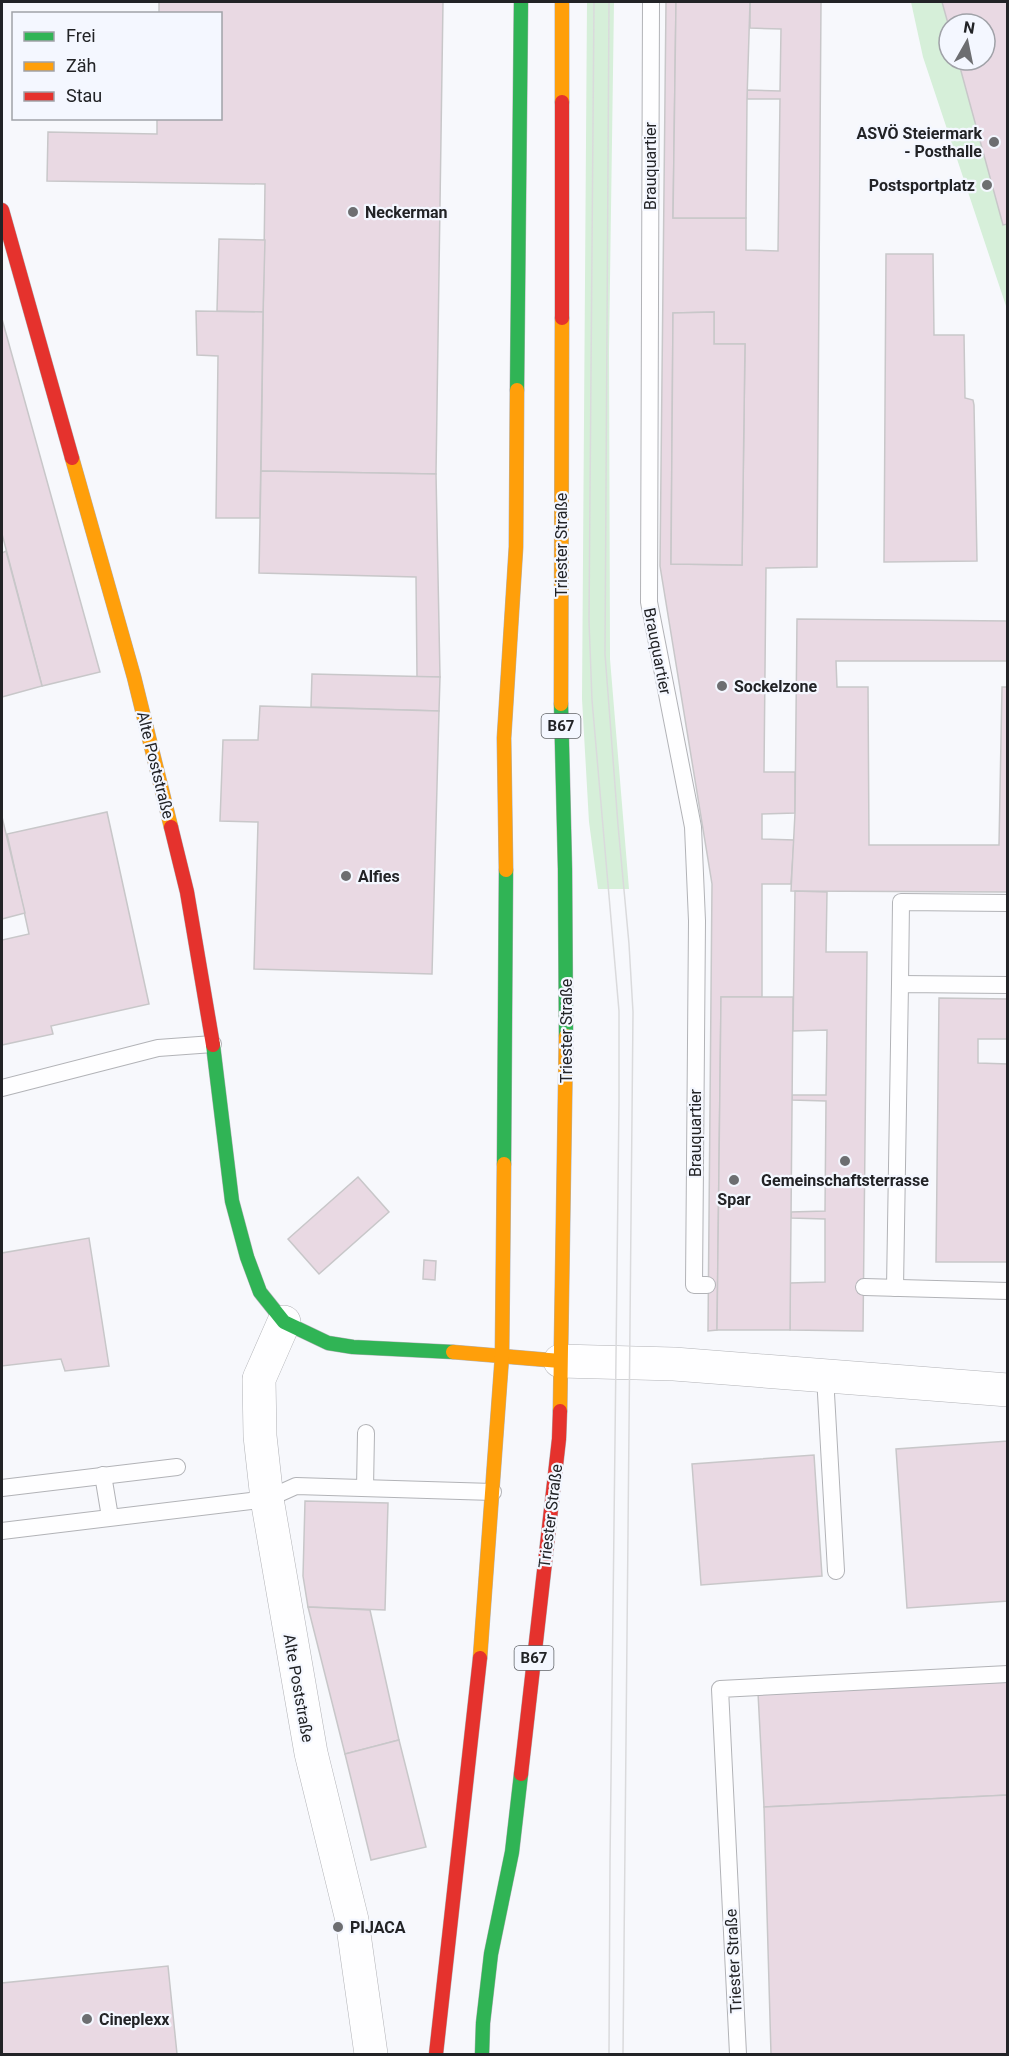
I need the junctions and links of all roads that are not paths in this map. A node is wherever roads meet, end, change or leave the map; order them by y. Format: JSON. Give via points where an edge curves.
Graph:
{"nodes":[{"id":1,"x":521,"y":2,"type":"edge"},
{"id":2,"x":562,"y":2,"type":"edge"},
{"id":3,"x":651,"y":2,"type":"edge"},
{"id":4,"x":2,"y":210,"type":"edge"},
{"id":5,"x":1008,"y":903,"type":"edge"},
{"id":6,"x":900,"y":984,"type":"junction"},
{"id":7,"x":1008,"y":985,"type":"edge"},
{"id":8,"x":213,"y":1044,"type":"junction"},
{"id":9,"x":2,"y":1088,"type":"edge"},
{"id":10,"x":707,"y":1285,"type":"dead end"},
{"id":11,"x":864,"y":1287,"type":"dead end"},
{"id":12,"x":895,"y":1288,"type":"junction"},
{"id":13,"x":1008,"y":1291,"type":"edge"},
{"id":14,"x":284,"y":1322,"type":"junction"},
{"id":15,"x":502,"y":1356,"type":"junction"},
{"id":16,"x":560,"y":1361,"type":"junction"},
{"id":17,"x":825,"y":1376,"type":"junction"},
{"id":18,"x":1008,"y":1390,"type":"edge"},
{"id":19,"x":366,"y":1433,"type":"dead end"},
{"id":20,"x":177,"y":1467,"type":"dead end"},
{"id":21,"x":103,"y":1475,"type":"junction"},
{"id":22,"x":2,"y":1488,"type":"edge"},
{"id":23,"x":365,"y":1488,"type":"junction"},
{"id":24,"x":493,"y":1492,"type":"junction"},
{"id":25,"x":267,"y":1499,"type":"junction"},
{"id":26,"x":110,"y":1517,"type":"junction"},
{"id":27,"x":2,"y":1531,"type":"edge"},
{"id":28,"x":836,"y":1571,"type":"dead end"},
{"id":29,"x":1008,"y":1674,"type":"edge"},
{"id":30,"x":371,"y":2055,"type":"edge"},
{"id":31,"x":436,"y":2055,"type":"edge"},
{"id":32,"x":482,"y":2055,"type":"edge"},
{"id":33,"x":738,"y":2055,"type":"edge"}],
"edges":[{"from":1,"to":15,"type":"main road","via":[[516,547],[504,738]]},
{"from":2,"to":16,"type":"main road","name":"Triester Straße","number":"B67","via":[[561,756],[566,1074]]},
{"from":3,"to":10,"type":"lane","name":"Brauquartier","via":[[649,602],[693,827],[697,921],[694,1285]]},
{"from":4,"to":8,"type":"main road","name":"Alte Poststraße","via":[[146,720],[187,892]]},
{"from":5,"to":6,"type":"lane","via":[[901,902]]},
{"from":6,"to":7,"type":"lane"},
{"from":6,"to":12,"type":"lane"},
{"from":8,"to":9,"type":"lane","via":[[158,1048]]},
{"from":8,"to":14,"type":"main road","name":"Alte Poststraße","via":[[235,1212],[260,1292]]},
{"from":11,"to":12,"type":"lane"},
{"from":12,"to":13,"type":"lane"},
{"from":14,"to":15,"type":"main road","name":"Alte Poststraße","via":[[328,1343],[352,1347]]},
{"from":14,"to":25,"type":"street","name":"Alte Poststraße","via":[[259,1379]]},
{"from":15,"to":16,"type":"main road","name":"Alte Poststraße"},
{"from":15,"to":24,"type":"main road"},
{"from":16,"to":17,"type":"street","via":[[674,1364]]},
{"from":16,"to":32,"type":"main road","name":"Triester Straße","number":"B67","via":[[559,1439],[512,1852],[491,1954]]},
{"from":17,"to":18,"type":"street"},
{"from":17,"to":28,"type":"lane"},
{"from":19,"to":23,"type":"lane"},
{"from":20,"to":21,"type":"lane"},
{"from":21,"to":22,"type":"lane"},
{"from":21,"to":26,"type":"lane"},
{"from":23,"to":24,"type":"lane"},
{"from":23,"to":25,"type":"lane","via":[[296,1486]]},
{"from":24,"to":31,"type":"main road","via":[[483,1628]]},
{"from":25,"to":26,"type":"lane"},
{"from":25,"to":30,"type":"street","name":"Alte Poststraße","via":[[311,1753],[352,1920]]},
{"from":26,"to":27,"type":"lane"},
{"from":29,"to":33,"type":"lane","name":"Triester Straße","via":[[720,1689]]}]}
